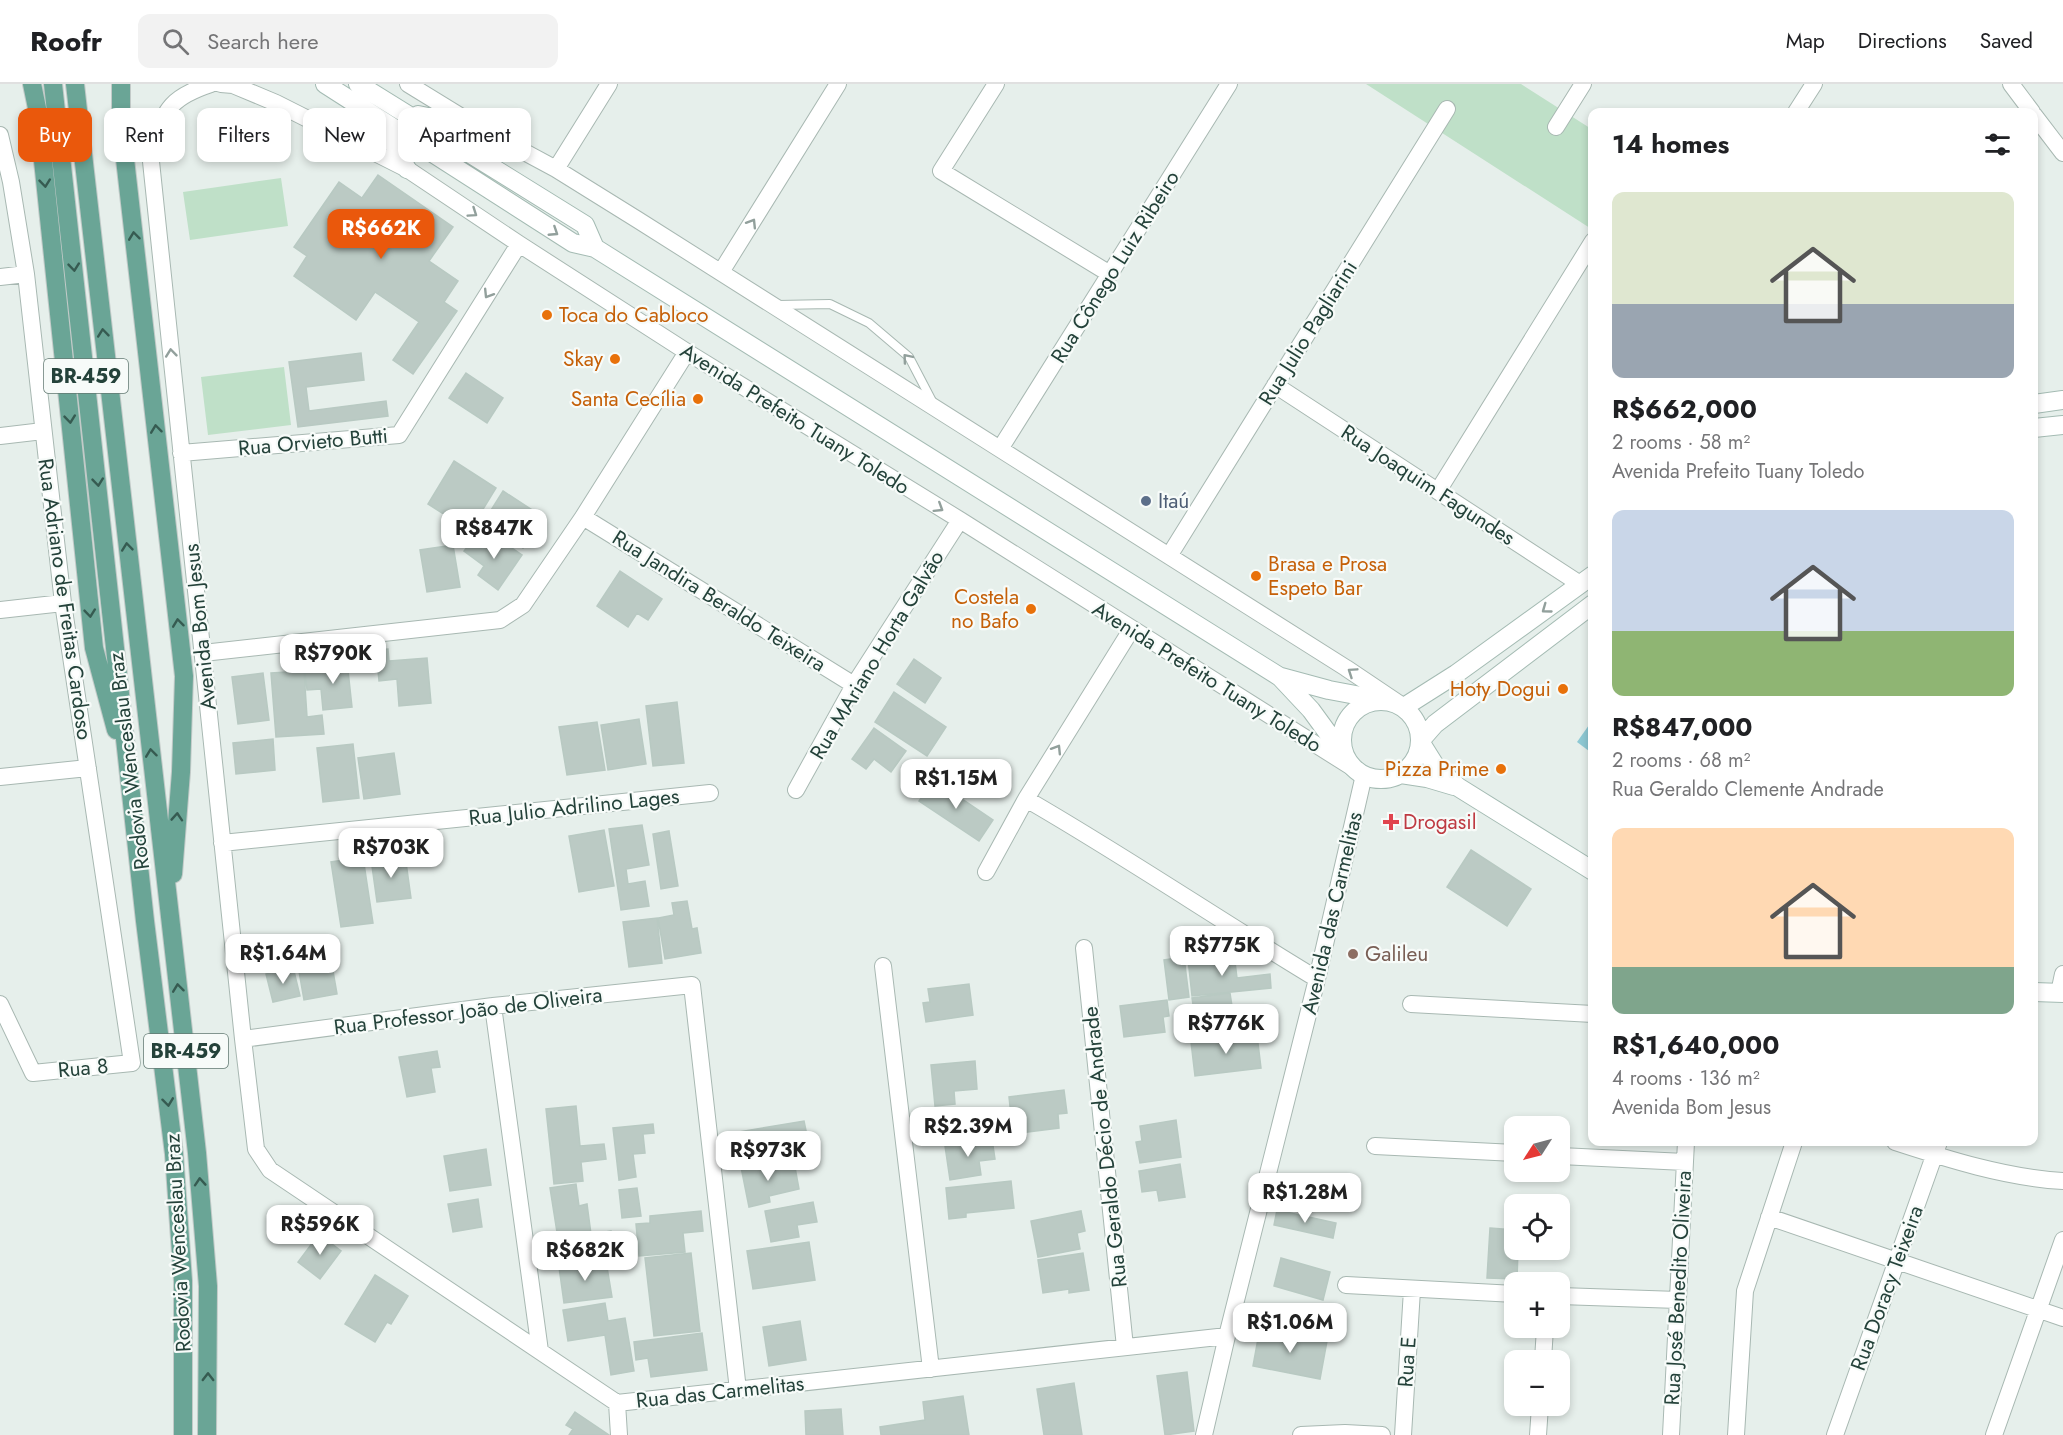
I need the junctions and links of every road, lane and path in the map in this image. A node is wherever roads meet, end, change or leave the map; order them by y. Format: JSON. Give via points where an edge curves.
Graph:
{"nodes":[{"id":1,"x":32,"y":84,"type":"edge"},
{"id":2,"x":53,"y":84,"type":"edge"},
{"id":3,"x":75,"y":84,"type":"edge"},
{"id":4,"x":121,"y":84,"type":"edge"},
{"id":5,"x":211,"y":84,"type":"edge"},
{"id":6,"x":221,"y":84,"type":"edge"},
{"id":7,"x":325,"y":84,"type":"edge"},
{"id":8,"x":358,"y":84,"type":"edge"},
{"id":9,"x":408,"y":84,"type":"edge"},
{"id":10,"x":609,"y":84,"type":"edge"},
{"id":11,"x":838,"y":84,"type":"edge"},
{"id":12,"x":1229,"y":84,"type":"edge"},
{"id":13,"x":1583,"y":84,"type":"edge"},
{"id":14,"x":1814,"y":84,"type":"edge"},
{"id":15,"x":2011,"y":84,"type":"edge"},
{"id":16,"x":991,"y":86,"type":"edge"},
{"id":17,"x":361,"y":108,"type":"edge"},
{"id":18,"x":398,"y":108,"type":"edge"},
{"id":19,"x":446,"y":108,"type":"edge"},
{"id":20,"x":1799,"y":108,"type":"edge"},
{"id":21,"x":2028,"y":108,"type":"edge"},
{"id":22,"x":1447,"y":109,"type":"dead end"},
{"id":23,"x":2038,"y":121,"type":"edge"},
{"id":24,"x":386,"y":124,"type":"edge"},
{"id":25,"x":1556,"y":127,"type":"dead end"},
{"id":26,"x":386,"y":130,"type":"edge"},
{"id":27,"x":0,"y":135,"type":"edge"},
{"id":28,"x":2063,"y":153,"type":"edge"},
{"id":29,"x":531,"y":156,"type":"edge"},
{"id":30,"x":484,"y":162,"type":"edge"},
{"id":31,"x":407,"y":169,"type":"junction"},
{"id":32,"x":556,"y":169,"type":"junction"},
{"id":33,"x":519,"y":244,"type":"junction"},
{"id":34,"x":595,"y":248,"type":"junction"},
{"id":35,"x":1588,"y":249,"type":"edge"},
{"id":36,"x":721,"y":273,"type":"junction"},
{"id":37,"x":26,"y":274,"type":"junction"},
{"id":38,"x":1110,"y":274,"type":"junction"},
{"id":39,"x":0,"y":277,"type":"edge"},
{"id":40,"x":772,"y":305,"type":"junction"},
{"id":41,"x":687,"y":352,"type":"junction"},
{"id":42,"x":1275,"y":385,"type":"junction"},
{"id":43,"x":2063,"y":400,"type":"edge"},
{"id":44,"x":2038,"y":403,"type":"edge"},
{"id":45,"x":936,"y":408,"type":"junction"},
{"id":46,"x":2063,"y":425,"type":"edge"},
{"id":47,"x":2038,"y":428,"type":"edge"},
{"id":48,"x":43,"y":431,"type":"junction"},
{"id":49,"x":0,"y":436,"type":"edge"},
{"id":50,"x":1000,"y":449,"type":"junction"},
{"id":51,"x":181,"y":453,"type":"junction"},
{"id":52,"x":1438,"y":491,"type":"junction"},
{"id":53,"x":583,"y":517,"type":"junction"},
{"id":54,"x":960,"y":520,"type":"junction"},
{"id":55,"x":1169,"y":556,"type":"junction"},
{"id":56,"x":1587,"y":579,"type":"edge"},
{"id":57,"x":63,"y":603,"type":"junction"},
{"id":58,"x":1588,"y":608,"type":"edge"},
{"id":59,"x":0,"y":610,"type":"edge"},
{"id":60,"x":1131,"y":630,"type":"junction"},
{"id":61,"x":203,"y":653,"type":"junction"},
{"id":62,"x":1280,"y":677,"type":"junction"},
{"id":63,"x":855,"y":685,"type":"junction"},
{"id":64,"x":1396,"y":704,"type":"junction"},
{"id":65,"x":1421,"y":742,"type":"junction"},
{"id":66,"x":1346,"y":758,"type":"junction"},
{"id":67,"x":88,"y":768,"type":"junction"},
{"id":68,"x":1362,"y":774,"type":"junction"},
{"id":69,"x":1401,"y":774,"type":"junction"},
{"id":70,"x":0,"y":777,"type":"edge"},
{"id":71,"x":1458,"y":787,"type":"junction"},
{"id":72,"x":796,"y":790,"type":"dead end"},
{"id":73,"x":710,"y":793,"type":"dead end"},
{"id":74,"x":1026,"y":799,"type":"junction"},
{"id":75,"x":222,"y":843,"type":"junction"},
{"id":76,"x":1588,"y":868,"type":"edge"},
{"id":77,"x":986,"y":872,"type":"dead end"},
{"id":78,"x":170,"y":918,"type":"junction"},
{"id":79,"x":145,"y":921,"type":"junction"},
{"id":80,"x":1084,"y":948,"type":"dead end"},
{"id":81,"x":883,"y":966,"type":"dead end"},
{"id":82,"x":2063,"y":974,"type":"edge"},
{"id":83,"x":1317,"y":979,"type":"junction"},
{"id":84,"x":2038,"y":992,"type":"edge"},
{"id":85,"x":2061,"y":993,"type":"edge"},
{"id":86,"x":0,"y":1004,"type":"edge"},
{"id":87,"x":1411,"y":1005,"type":"dead end"},
{"id":88,"x":493,"y":1006,"type":"junction"},
{"id":89,"x":1588,"y":1014,"type":"edge"},
{"id":90,"x":243,"y":1039,"type":"junction"},
{"id":91,"x":132,"y":1064,"type":"joint"},
{"id":92,"x":1375,"y":1146,"type":"dead end"},
{"id":93,"x":1686,"y":1146,"type":"edge"},
{"id":94,"x":1793,"y":1146,"type":"edge"},
{"id":95,"x":1937,"y":1148,"type":"edge"},
{"id":96,"x":256,"y":1149,"type":"joint"},
{"id":97,"x":1504,"y":1152,"type":"edge"},
{"id":98,"x":1570,"y":1156,"type":"edge"},
{"id":99,"x":1685,"y":1162,"type":"junction"},
{"id":100,"x":2063,"y":1181,"type":"edge"},
{"id":101,"x":1769,"y":1217,"type":"junction"},
{"id":102,"x":2063,"y":1240,"type":"edge"},
{"id":103,"x":1897,"y":1261,"type":"junction"},
{"id":104,"x":1346,"y":1285,"type":"dead end"},
{"id":105,"x":1412,"y":1290,"type":"junction"},
{"id":106,"x":1504,"y":1294,"type":"edge"},
{"id":107,"x":1570,"y":1296,"type":"edge"},
{"id":108,"x":1678,"y":1300,"type":"junction"},
{"id":109,"x":2039,"y":1310,"type":"junction"},
{"id":110,"x":2063,"y":1318,"type":"edge"},
{"id":111,"x":1227,"y":1336,"type":"junction"},
{"id":112,"x":1125,"y":1347,"type":"junction"},
{"id":113,"x":540,"y":1351,"type":"junction"},
{"id":114,"x":930,"y":1369,"type":"junction"},
{"id":115,"x":738,"y":1390,"type":"junction"},
{"id":116,"x":617,"y":1403,"type":"junction"},
{"id":117,"x":1539,"y":1416,"type":"edge"},
{"id":118,"x":1345,"y":1434,"type":"edge"},
{"id":119,"x":183,"y":1435,"type":"edge"},
{"id":120,"x":207,"y":1435,"type":"edge"},
{"id":121,"x":620,"y":1435,"type":"edge"},
{"id":122,"x":1204,"y":1435,"type":"edge"},
{"id":123,"x":1301,"y":1435,"type":"edge"},
{"id":124,"x":1382,"y":1435,"type":"edge"},
{"id":125,"x":1403,"y":1435,"type":"edge"},
{"id":126,"x":1538,"y":1435,"type":"edge"},
{"id":127,"x":1671,"y":1435,"type":"edge"},
{"id":128,"x":1736,"y":1435,"type":"edge"},
{"id":129,"x":1835,"y":1435,"type":"edge"},
{"id":130,"x":1994,"y":1435,"type":"edge"}],
"edges":[{"from":1,"to":79,"type":"main road","one_way":true,"via":[[94,648],[122,754]]},
{"from":2,"to":79,"type":"main road","name":"Rodovia Wenceslau Braz","number":"BR-459","one_way":true},
{"from":78,"to":3,"type":"main road","name":"Rodovia Wenceslau Braz","number":"BR-459","one_way":true},
{"from":78,"to":4,"type":"main road","one_way":true,"via":[[184,676],[121,123]]},
{"from":51,"to":5,"type":"street","name":"Avenida Bom Jesus","one_way":true,"via":[[150,152],[167,108],[188,91]]},
{"from":6,"to":31,"type":"street","name":"Avenida Prefeito Tuany Toledo","via":[[233,85],[276,104]]},
{"from":7,"to":17,"type":"main road","name":"Avenida Prefeito Tuany Toledo"},
{"from":8,"to":18,"type":"main road","name":"Avenida Prefeito Tuany Toledo"},
{"from":9,"to":19,"type":"street"},
{"from":10,"to":32,"type":"street"},
{"from":36,"to":11,"type":"street","one_way":true},
{"from":12,"to":38,"type":"street","name":"Rua Cônego Luiz Ribeiro"},
{"from":13,"to":25,"type":"street"},
{"from":14,"to":20,"type":"street"},
{"from":15,"to":21,"type":"street"},
{"from":16,"to":38,"type":"street","via":[[941,171]]},
{"from":22,"to":42,"type":"street","name":"Rua Julio Pagliarini"},
{"from":23,"to":28,"type":"street"},
{"from":24,"to":34,"type":"main road","name":"Avenida Prefeito Tuany Toledo","one_way":true,"via":[[573,243]]},
{"from":26,"to":31,"type":"main road"},
{"from":27,"to":37,"type":"street","name":"Rua Adriano de Freitas Cardoso"},
{"from":29,"to":32,"type":"street"},
{"from":30,"to":34,"type":"main road","name":"Avenida Prefeito Tuany Toledo","via":[[585,225]]},
{"from":31,"to":33,"type":"street","name":"Avenida Prefeito Tuany Toledo","one_way":true},
{"from":32,"to":36,"type":"street"},
{"from":33,"to":41,"type":"street","name":"Avenida Prefeito Tuany Toledo"},
{"from":33,"to":51,"type":"street","name":"Rua Orvieto Butti","one_way":true,"via":[[399,435]]},
{"from":34,"to":62,"type":"main road","name":"Avenida Prefeito Tuany Toledo"},
{"from":35,"to":52,"type":"street"},
{"from":36,"to":40,"type":"street"},
{"from":37,"to":39,"type":"street"},
{"from":37,"to":48,"type":"street","name":"Rua Adriano de Freitas Cardoso"},
{"from":38,"to":50,"type":"street","name":"Rua Cônego Luiz Ribeiro"},
{"from":40,"to":45,"type":"street"},
{"from":45,"to":40,"type":"lane","one_way":true,"via":[[909,357],[869,323],[830,304]]},
{"from":41,"to":53,"type":"street"},
{"from":41,"to":54,"type":"street","name":"Avenida Prefeito Tuany Toledo","one_way":true},
{"from":42,"to":52,"type":"street","name":"Rua Joaquim Fagundes"},
{"from":42,"to":55,"type":"street","name":"Rua Julio Pagliarini"},
{"from":43,"to":44,"type":"main road"},
{"from":45,"to":50,"type":"street"},
{"from":46,"to":47,"type":"main road"},
{"from":48,"to":49,"type":"street"},
{"from":48,"to":57,"type":"street","name":"Rua Adriano de Freitas Cardoso"},
{"from":50,"to":55,"type":"street"},
{"from":51,"to":61,"type":"street","name":"Avenida Bom Jesus"},
{"from":52,"to":56,"type":"street","name":"Rua Joaquim Fagundes"},
{"from":53,"to":61,"type":"street","via":[[523,605],[500,620]]},
{"from":53,"to":63,"type":"street","name":"Rua Jandira Beraldo Teixeira"},
{"from":54,"to":60,"type":"street","name":"Avenida Prefeito Tuany Toledo"},
{"from":54,"to":63,"type":"street","name":"Rua MAriano Horta Galvão"},
{"from":64,"to":55,"type":"street","one_way":true},
{"from":56,"to":64,"type":"main road","one_way":true,"via":[[1456,674]]},
{"from":57,"to":59,"type":"street"},
{"from":57,"to":67,"type":"street","name":"Rua Adriano de Freitas Cardoso"},
{"from":58,"to":65,"type":"main road","via":[[1435,723]]},
{"from":60,"to":68,"type":"street","name":"Avenida Prefeito Tuany Toledo"},
{"from":74,"to":60,"type":"street","one_way":true},
{"from":61,"to":75,"type":"street","name":"Avenida Bom Jesus"},
{"from":62,"to":64,"type":"main road","name":"Avenida Prefeito Tuany Toledo"},
{"from":62,"to":66,"type":"main road","name":"Avenida Prefeito Tuany Toledo","via":[[1311,710]]},
{"from":63,"to":72,"type":"street","name":"Rua MAriano Horta Galvão"},
{"from":64,"to":65,"type":"main road","via":[[1417,722]]},
{"from":64,"to":66,"type":"main road","via":[[1364,704],[1348,717],[1342,738]]},
{"from":65,"to":69,"type":"main road","via":[[1415,761]]},
{"from":65,"to":71,"type":"main road","via":[[1436,767]]},
{"from":66,"to":68,"type":"main road"},
{"from":67,"to":70,"type":"street"},
{"from":67,"to":91,"type":"street","name":"Rua Adriano de Freitas Cardoso"},
{"from":68,"to":69,"type":"main road","via":[[1383,779]]},
{"from":68,"to":83,"type":"street","name":"Avenida das Carmelitas"},
{"from":69,"to":71,"type":"main road"},
{"from":71,"to":76,"type":"main road"},
{"from":73,"to":75,"type":"street","name":"Rua Julio Adrilino Lages"},
{"from":74,"to":77,"type":"street"},
{"from":74,"to":83,"type":"street"},
{"from":75,"to":90,"type":"street","name":"Avenida Bom Jesus"},
{"from":120,"to":78,"type":"main road","name":"Rodovia Wenceslau Braz","number":"BR-459","one_way":true,"via":[[208,1286]]},
{"from":79,"to":119,"type":"main road","name":"Rodovia Wenceslau Braz","number":"BR-459","one_way":true,"via":[[174,1154],[183,1281]]},
{"from":80,"to":112,"type":"street","name":"Rua Geraldo Décio de Andrade"},
{"from":81,"to":114,"type":"street"},
{"from":82,"to":85,"type":"street"},
{"from":83,"to":111,"type":"street","name":"Avenida das Carmelitas"},
{"from":84,"to":85,"type":"main road"},
{"from":86,"to":91,"type":"street","name":"Rua 8","via":[[33,1073]]},
{"from":87,"to":89,"type":"street"},
{"from":88,"to":90,"type":"street","name":"Rua Professor João de Oliveira"},
{"from":88,"to":113,"type":"street"},
{"from":88,"to":115,"type":"street","name":"Rua Professor João de Oliveira","via":[[692,985]]},
{"from":90,"to":96,"type":"street","name":"Avenida Bom Jesus"},
{"from":92,"to":97,"type":"street"},
{"from":93,"to":99,"type":"street","name":"Rua José Benedito Oliveira"},
{"from":94,"to":101,"type":"street"},
{"from":95,"to":100,"type":"street","via":[[2031,1178]]},
{"from":95,"to":103,"type":"street","name":"Rua Doracy Teixeira"},
{"from":96,"to":113,"type":"street","name":"Rua das Carmelitas","via":[[270,1170]]},
{"from":98,"to":99,"type":"street"},
{"from":99,"to":108,"type":"street","name":"Rua José Benedito Oliveira"},
{"from":101,"to":103,"type":"street"},
{"from":101,"to":128,"type":"street","via":[[1745,1291]]},
{"from":102,"to":109,"type":"street"},
{"from":103,"to":109,"type":"street"},
{"from":103,"to":129,"type":"street","name":"Rua Doracy Teixeira"},
{"from":104,"to":105,"type":"street"},
{"from":105,"to":106,"type":"street"},
{"from":105,"to":125,"type":"street","name":"Rua E"},
{"from":107,"to":108,"type":"street"},
{"from":108,"to":127,"type":"street","name":"Rua José Benedito Oliveira"},
{"from":109,"to":110,"type":"street"},
{"from":109,"to":130,"type":"street"},
{"from":111,"to":112,"type":"street","name":"Rua das Carmelitas"},
{"from":111,"to":122,"type":"street","name":"Avenida das Carmelitas"},
{"from":112,"to":114,"type":"street","name":"Rua das Carmelitas"},
{"from":113,"to":116,"type":"street","name":"Rua das Carmelitas"},
{"from":114,"to":115,"type":"street","name":"Rua das Carmelitas"},
{"from":115,"to":116,"type":"street","name":"Rua das Carmelitas"},
{"from":116,"to":121,"type":"street"},
{"from":117,"to":126,"type":"street"},
{"from":118,"to":123,"type":"street"},
{"from":118,"to":124,"type":"street"}]}
